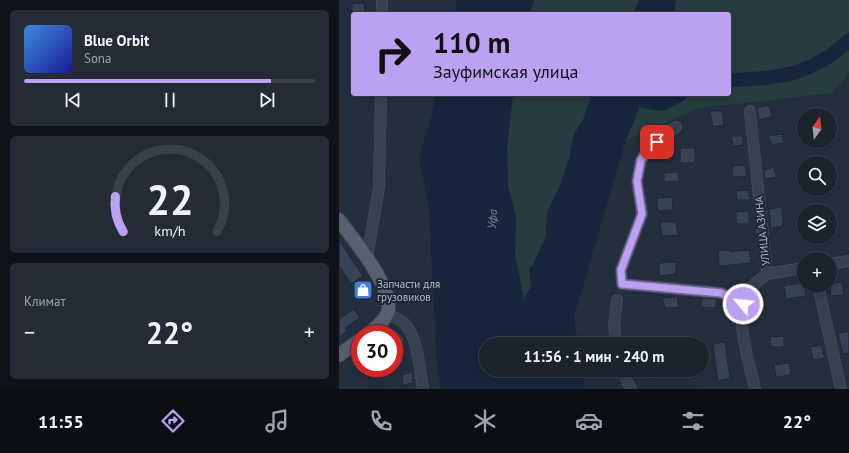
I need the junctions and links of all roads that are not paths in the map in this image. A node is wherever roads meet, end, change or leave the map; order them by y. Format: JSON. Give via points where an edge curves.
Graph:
{"nodes":[{"id":1,"x":382,"y":0,"type":"edge"},
{"id":2,"x":382,"y":12,"type":"edge"},
{"id":3,"x":381,"y":96,"type":"edge"},
{"id":4,"x":750,"y":111,"type":"dead end"},
{"id":5,"x":676,"y":128,"type":"dead end"},
{"id":6,"x":339,"y":220,"type":"edge"},
{"id":7,"x":367,"y":258,"type":"junction"},
{"id":8,"x":849,"y":261,"type":"edge"},
{"id":9,"x":837,"y":263,"type":"edge"},
{"id":10,"x":797,"y":269,"type":"edge"},
{"id":11,"x":767,"y":274,"type":"junction"},
{"id":12,"x":820,"y":292,"type":"edge"},
{"id":13,"x":617,"y":300,"type":"dead end"},
{"id":14,"x":743,"y":304,"type":"junction"},
{"id":15,"x":388,"y":313,"type":"junction"},
{"id":16,"x":379,"y":325,"type":"edge"},
{"id":17,"x":615,"y":337,"type":"edge"},
{"id":18,"x":351,"y":346,"type":"edge"},
{"id":19,"x":339,"y":355,"type":"edge"},
{"id":20,"x":626,"y":377,"type":"edge"},
{"id":21,"x":423,"y":389,"type":"edge"},
{"id":22,"x":631,"y":389,"type":"edge"},
{"id":23,"x":755,"y":389,"type":"edge"},
{"id":24,"x":841,"y":389,"type":"edge"}],
"edges":[{"from":1,"to":2,"type":"street"},
{"from":3,"to":7,"type":"street","via":[[379,187]]},
{"from":4,"to":11,"type":"street","name":"УЛИЦА АЗИНА"},
{"from":5,"to":14,"type":"street","via":[[648,149],[641,160],[637,181],[642,214],[621,270],[622,284],[721,293]]},
{"from":6,"to":7,"type":"main road"},
{"from":7,"to":15,"type":"main road","via":[[386,292]]},
{"from":8,"to":9,"type":"street"},
{"from":10,"to":11,"type":"street"},
{"from":11,"to":14,"type":"street","name":"УЛИЦА АЗИНА","via":[[748,291]]},
{"from":12,"to":24,"type":"street"},
{"from":13,"to":17,"type":"street"},
{"from":14,"to":23,"type":"street","name":"УЛИЦА АЗИНА","via":[[741,324]]},
{"from":15,"to":16,"type":"main road"},
{"from":15,"to":21,"type":"street","via":[[410,331]]},
{"from":18,"to":19,"type":"main road"},
{"from":20,"to":22,"type":"street"}]}
